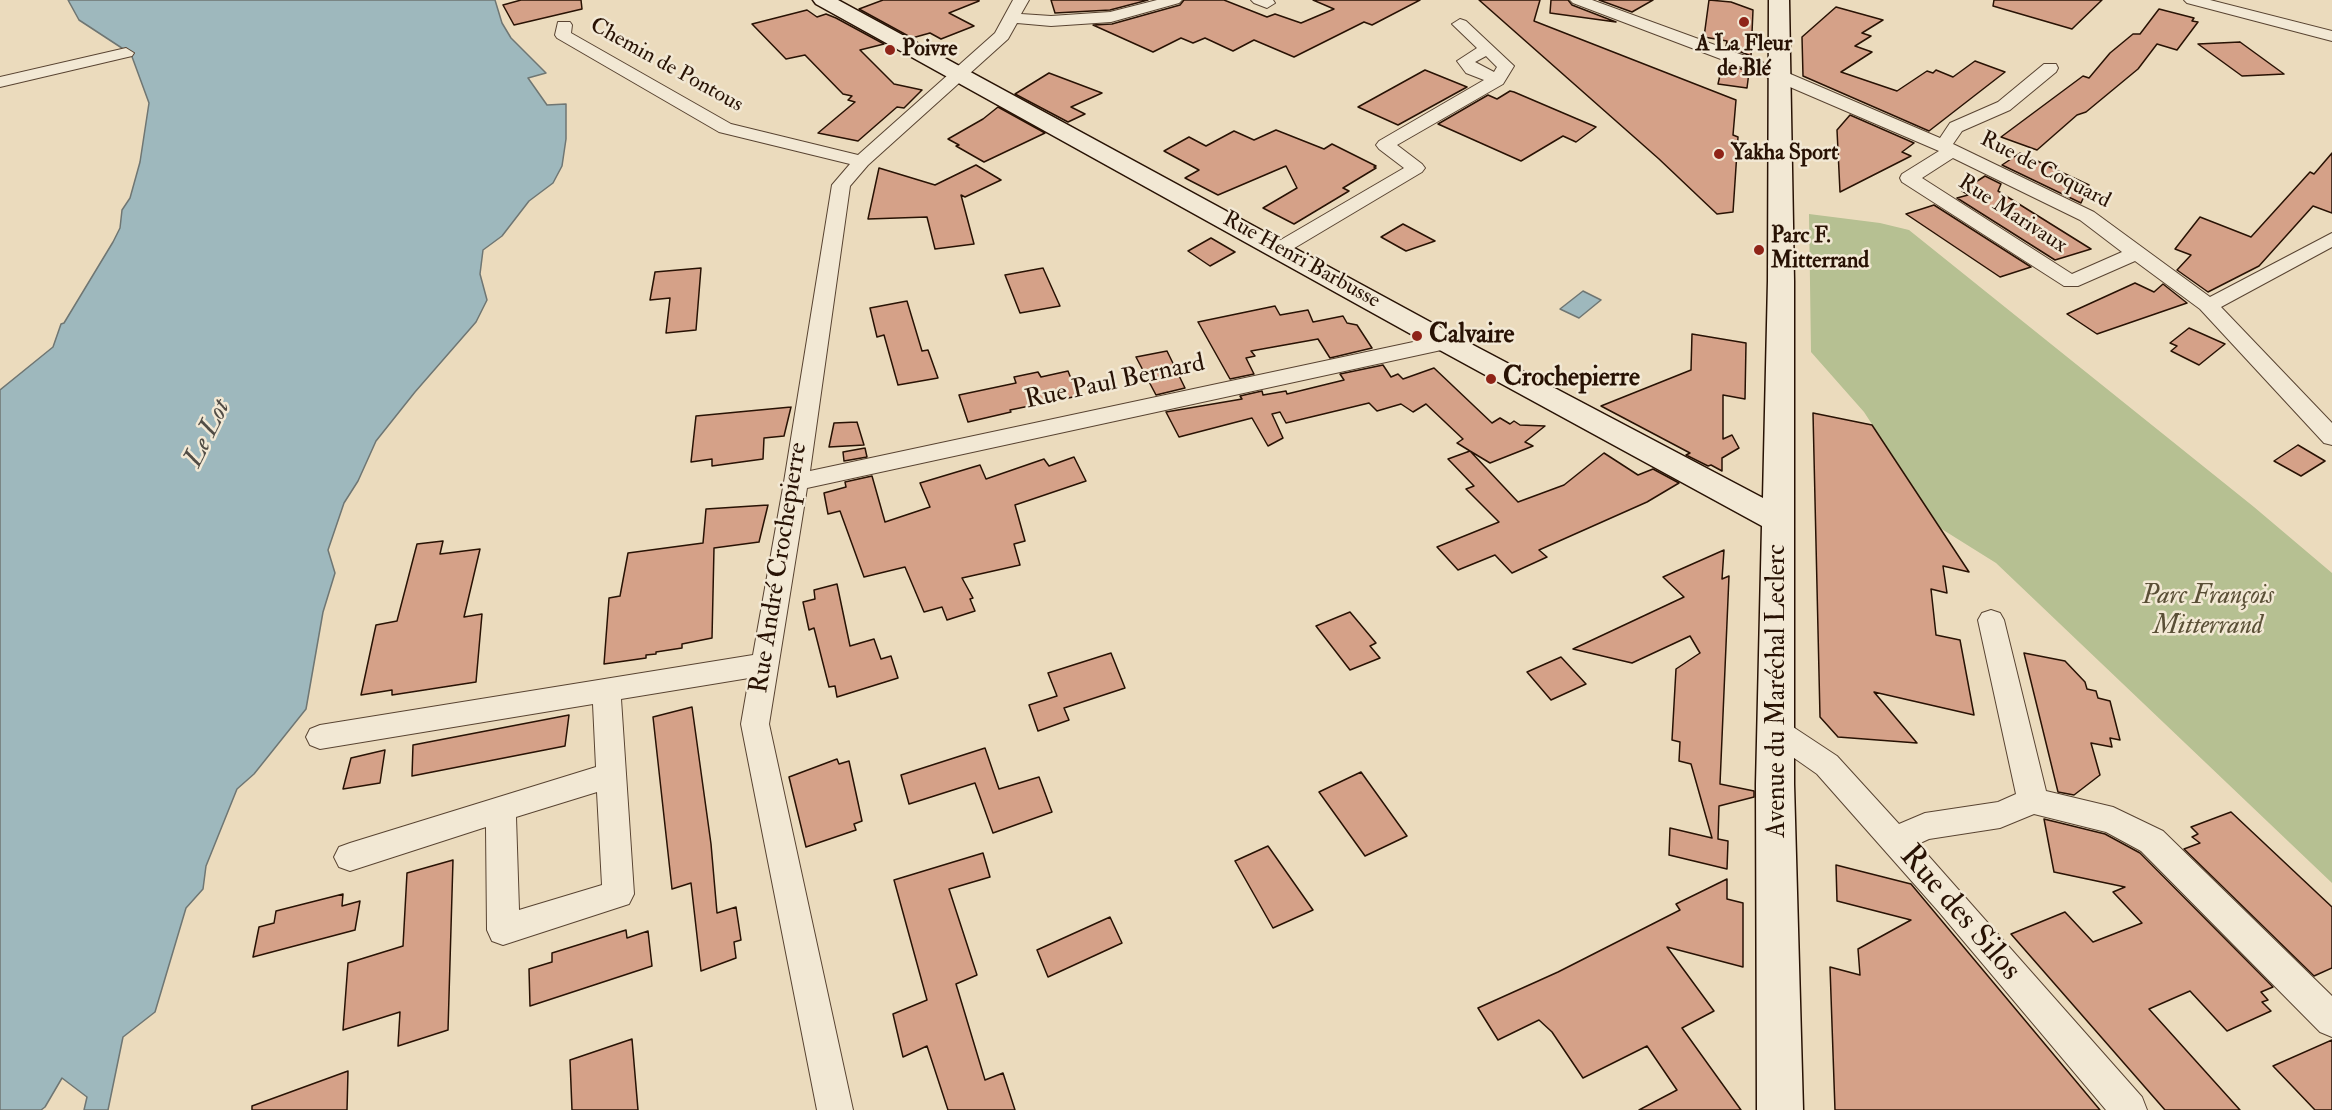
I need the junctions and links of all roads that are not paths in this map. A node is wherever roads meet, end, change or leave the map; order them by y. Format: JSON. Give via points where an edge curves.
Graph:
{"nodes":[{"id":1,"x":823,"y":0,"type":"edge"},
{"id":2,"x":1021,"y":0,"type":"edge"},
{"id":3,"x":1174,"y":0,"type":"edge"},
{"id":4,"x":1578,"y":0,"type":"edge"},
{"id":5,"x":1779,"y":0,"type":"edge"},
{"id":6,"x":2192,"y":0,"type":"edge"},
{"id":7,"x":1011,"y":18,"type":"junction"},
{"id":8,"x":1460,"y":24,"type":"dead end"},
{"id":9,"x":564,"y":25,"type":"dead end"},
{"id":10,"x":2332,"y":36,"type":"edge"},
{"id":11,"x":1486,"y":49,"type":"junction"},
{"id":12,"x":126,"y":53,"type":"dead end"},
{"id":13,"x":2050,"y":68,"type":"dead end"},
{"id":14,"x":961,"y":74,"type":"junction"},
{"id":15,"x":1779,"y":76,"type":"junction"},
{"id":16,"x":1497,"y":80,"type":"junction"},
{"id":17,"x":0,"y":82,"type":"edge"},
{"id":18,"x":1947,"y":148,"type":"junction"},
{"id":19,"x":862,"y":161,"type":"junction"},
{"id":20,"x":2332,"y":239,"type":"edge"},
{"id":21,"x":1279,"y":249,"type":"junction"},
{"id":22,"x":2138,"y":252,"type":"junction"},
{"id":23,"x":2207,"y":305,"type":"junction"},
{"id":24,"x":1446,"y":342,"type":"junction"},
{"id":25,"x":2332,"y":437,"type":"edge"},
{"id":26,"x":795,"y":482,"type":"junction"},
{"id":27,"x":1779,"y":521,"type":"junction"},
{"id":28,"x":1991,"y":620,"type":"dead end"},
{"id":29,"x":765,"y":663,"type":"junction"},
{"id":30,"x":606,"y":690,"type":"junction"},
{"id":31,"x":1777,"y":731,"type":"junction"},
{"id":32,"x":320,"y":737,"type":"dead end"},
{"id":33,"x":611,"y":775,"type":"junction"},
{"id":34,"x":2033,"y":801,"type":"junction"},
{"id":35,"x":501,"y":809,"type":"junction"},
{"id":36,"x":1896,"y":842,"type":"junction"},
{"id":37,"x":350,"y":857,"type":"dead end"},
{"id":38,"x":2332,"y":1020,"type":"edge"},
{"id":39,"x":834,"y":1110,"type":"edge"},
{"id":40,"x":1780,"y":1110,"type":"edge"},
{"id":41,"x":2129,"y":1110,"type":"edge"}],
"edges":[{"from":1,"to":14,"type":"main road","name":"Rue Henri Barbusse"},
{"from":2,"to":7,"type":"street","name":"Rue André Crochepierre"},
{"from":3,"to":7,"type":"street","via":[[1111,17],[1051,21]]},
{"from":4,"to":15,"type":"street","name":"Rue de Coquard"},
{"from":5,"to":15,"type":"main road","name":"Avenue du Maréchal Leclerc"},
{"from":6,"to":10,"type":"street"},
{"from":7,"to":14,"type":"street","name":"Rue André Crochepierre","via":[[1002,36]]},
{"from":8,"to":11,"type":"street"},
{"from":9,"to":19,"type":"street","name":"Chemin de Pontous","via":[[564,35],[725,128]]},
{"from":11,"to":16,"type":"street","via":[[1506,66]]},
{"from":11,"to":16,"type":"street","via":[[1466,61],[1472,69]]},
{"from":12,"to":17,"type":"street"},
{"from":13,"to":18,"type":"street","via":[[2004,106],[1956,127]]},
{"from":14,"to":19,"type":"street","name":"Rue André Crochepierre"},
{"from":14,"to":21,"type":"main road","name":"Rue Henri Barbusse"},
{"from":15,"to":18,"type":"street","name":"Rue de Coquard"},
{"from":15,"to":27,"type":"main road","name":"Avenue du Maréchal Leclerc"},
{"from":16,"to":21,"type":"street","via":[[1385,145],[1416,168]]},
{"from":18,"to":22,"type":"street","name":"Rue de Coquard","via":[[2087,216]]},
{"from":18,"to":22,"type":"street","name":"Rue Marivaux","via":[[1909,178],[2071,282]]},
{"from":19,"to":26,"type":"street","name":"Rue André Crochepierre","via":[[841,185]]},
{"from":20,"to":23,"type":"street"},
{"from":21,"to":24,"type":"main road","name":"Rue Henri Barbusse"},
{"from":22,"to":23,"type":"street","name":"Rue de Coquard"},
{"from":23,"to":25,"type":"street","name":"Rue de Coquard"},
{"from":24,"to":26,"type":"street","name":"Rue Paul Bernard"},
{"from":24,"to":27,"type":"main road","name":"Rue Henri Barbusse"},
{"from":26,"to":29,"type":"street","name":"Rue André Crochepierre"},
{"from":27,"to":31,"type":"main road","name":"Avenue du Maréchal Leclerc"},
{"from":28,"to":34,"type":"street"},
{"from":29,"to":30,"type":"street"},
{"from":29,"to":39,"type":"street","name":"Rue André Crochepierre","via":[[754,724]]},
{"from":30,"to":32,"type":"street"},
{"from":30,"to":33,"type":"street"},
{"from":31,"to":36,"type":"street","name":"Rue des Silos","via":[[1827,765]]},
{"from":31,"to":40,"type":"main road","name":"Avenue du Maréchal Leclerc"},
{"from":33,"to":35,"type":"street"},
{"from":33,"to":35,"type":"street","via":[[618,894],[503,930]]},
{"from":34,"to":36,"type":"street","via":[[2000,815],[1926,826]]},
{"from":34,"to":38,"type":"street","via":[[2113,820],[2152,842]]},
{"from":35,"to":37,"type":"street"},
{"from":36,"to":41,"type":"street","name":"Rue des Silos"}]}
